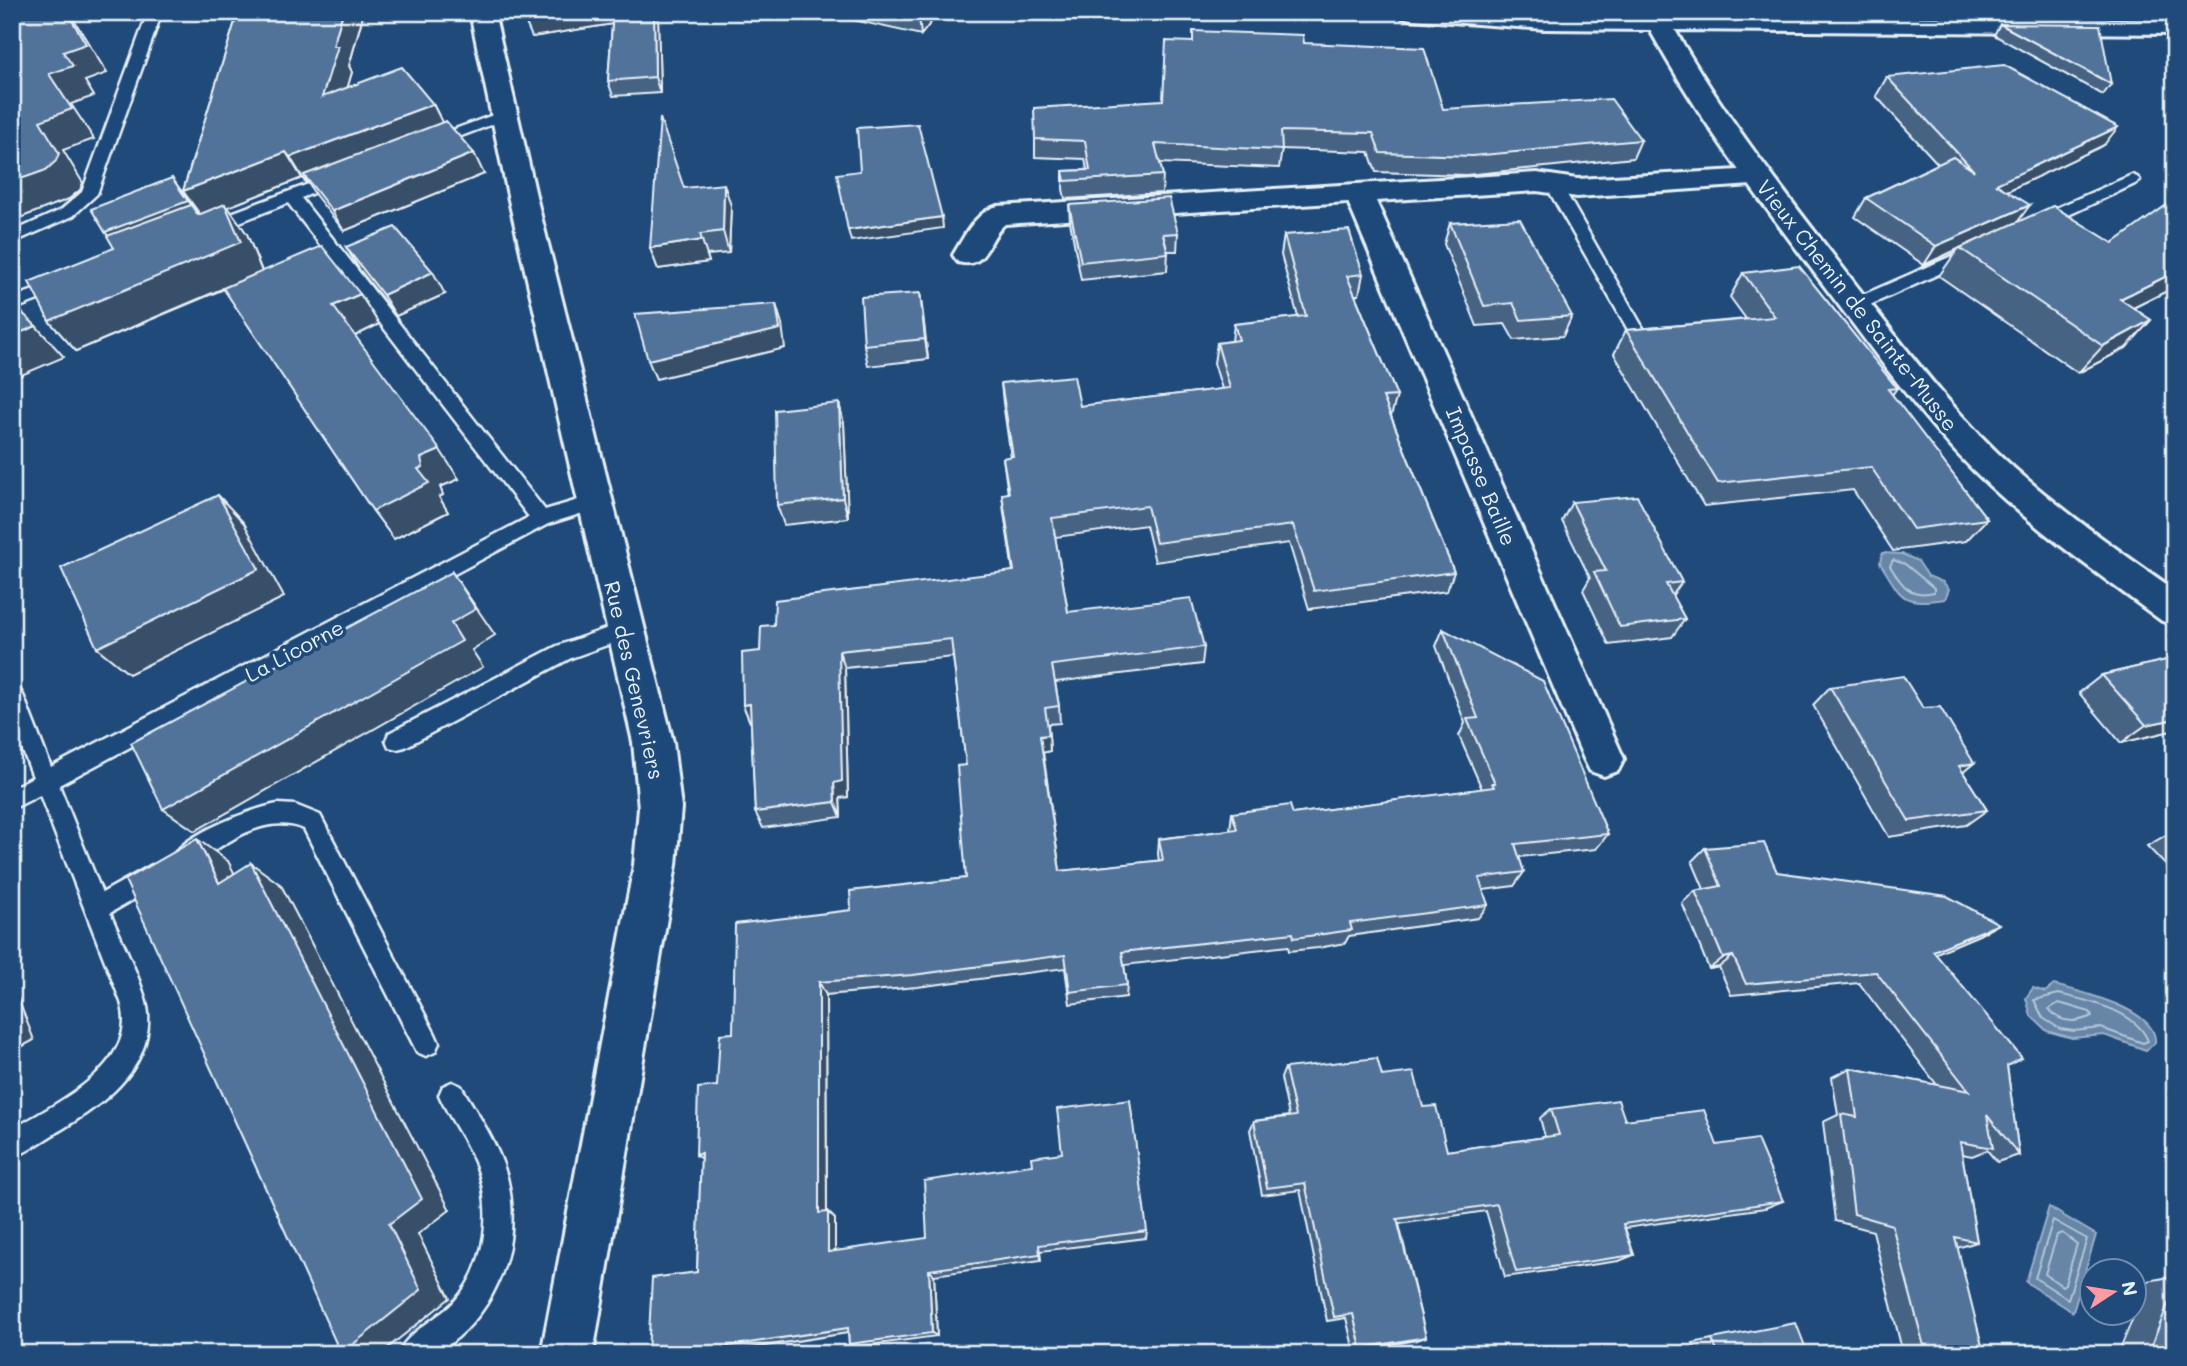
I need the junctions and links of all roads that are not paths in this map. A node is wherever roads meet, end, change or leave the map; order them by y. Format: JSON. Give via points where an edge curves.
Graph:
{"nodes":[{"id":1,"x":155,"y":12,"type":"edge"},
{"id":2,"x":482,"y":12,"type":"edge"},
{"id":3,"x":1411,"y":12,"type":"edge"},
{"id":4,"x":1656,"y":18,"type":"edge"},
{"id":5,"x":2175,"y":27,"type":"edge"},
{"id":6,"x":503,"y":115,"type":"junction"},
{"id":7,"x":413,"y":150,"type":"edge"},
{"id":8,"x":352,"y":173,"type":"edge"},
{"id":9,"x":1757,"y":178,"type":"junction"},
{"id":10,"x":2132,"y":180,"type":"dead end"},
{"id":11,"x":1553,"y":184,"type":"junction"},
{"id":12,"x":1359,"y":194,"type":"junction"},
{"id":13,"x":291,"y":196,"type":"junction"},
{"id":14,"x":2022,"y":230,"type":"edge"},
{"id":15,"x":190,"y":235,"type":"edge"},
{"id":16,"x":12,"y":238,"type":"edge"},
{"id":17,"x":1985,"y":247,"type":"edge"},
{"id":18,"x":968,"y":255,"type":"dead end"},
{"id":19,"x":76,"y":279,"type":"edge"},
{"id":20,"x":12,"y":304,"type":"edge"},
{"id":21,"x":1855,"y":305,"type":"junction"},
{"id":22,"x":1635,"y":328,"type":"edge"},
{"id":23,"x":595,"y":502,"type":"junction"},
{"id":24,"x":541,"y":519,"type":"junction"},
{"id":25,"x":2175,"y":610,"type":"edge"},
{"id":26,"x":625,"y":630,"type":"junction"},
{"id":27,"x":12,"y":695,"type":"edge"},
{"id":28,"x":397,"y":740,"type":"dead end"},
{"id":29,"x":1605,"y":759,"type":"dead end"},
{"id":30,"x":46,"y":781,"type":"junction"},
{"id":31,"x":12,"y":799,"type":"edge"},
{"id":32,"x":96,"y":909,"type":"junction"},
{"id":33,"x":426,"y":1043,"type":"dead end"},
{"id":34,"x":452,"y":1095,"type":"dead end"},
{"id":35,"x":12,"y":1145,"type":"edge"},
{"id":36,"x":412,"y":1354,"type":"edge"},
{"id":37,"x":567,"y":1354,"type":"edge"}],
"edges":[{"from":1,"to":16,"type":"lane","via":[[89,194],[67,213]]},
{"from":2,"to":6,"type":"street","name":"Rue des Genevriers"},
{"from":3,"to":4,"type":"street","via":[[1545,22]]},
{"from":4,"to":5,"type":"street"},
{"from":4,"to":9,"type":"street","name":"Vieux Chemin de Sainte-Musse"},
{"from":6,"to":7,"type":"lane"},
{"from":6,"to":23,"type":"street","name":"Rue des Genevriers"},
{"from":8,"to":13,"type":"lane"},
{"from":9,"to":11,"type":"street","via":[[1577,188]]},
{"from":9,"to":21,"type":"street","name":"Vieux Chemin de Sainte-Musse"},
{"from":10,"to":14,"type":"lane"},
{"from":11,"to":12,"type":"street"},
{"from":11,"to":22,"type":"lane"},
{"from":12,"to":18,"type":"street","via":[[998,215]]},
{"from":12,"to":29,"type":"street","name":"Impasse Baille"},
{"from":13,"to":15,"type":"lane"},
{"from":13,"to":24,"type":"lane"},
{"from":17,"to":21,"type":"lane"},
{"from":19,"to":20,"type":"lane"},
{"from":21,"to":25,"type":"street","name":"Vieux Chemin de Sainte-Musse","via":[[1937,411],[2002,477],[2090,550]]},
{"from":23,"to":24,"type":"lane","name":"La Licorne"},
{"from":23,"to":26,"type":"street","name":"Rue des Genevriers"},
{"from":24,"to":30,"type":"lane","name":"La Licorne"},
{"from":26,"to":28,"type":"lane","via":[[574,647]]},
{"from":26,"to":37,"type":"street","name":"Rue des Genevriers","via":[[657,765],[658,834]]},
{"from":27,"to":30,"type":"lane"},
{"from":30,"to":31,"type":"lane","name":"La Licorne"},
{"from":30,"to":32,"type":"lane"},
{"from":32,"to":33,"type":"lane","via":[[254,818],[301,815],[318,830]]},
{"from":32,"to":35,"type":"lane","via":[[137,1013],[133,1045],[96,1092]]},
{"from":34,"to":36,"type":"lane","via":[[487,1158],[499,1211],[498,1231],[488,1275],[470,1306]]}]}
